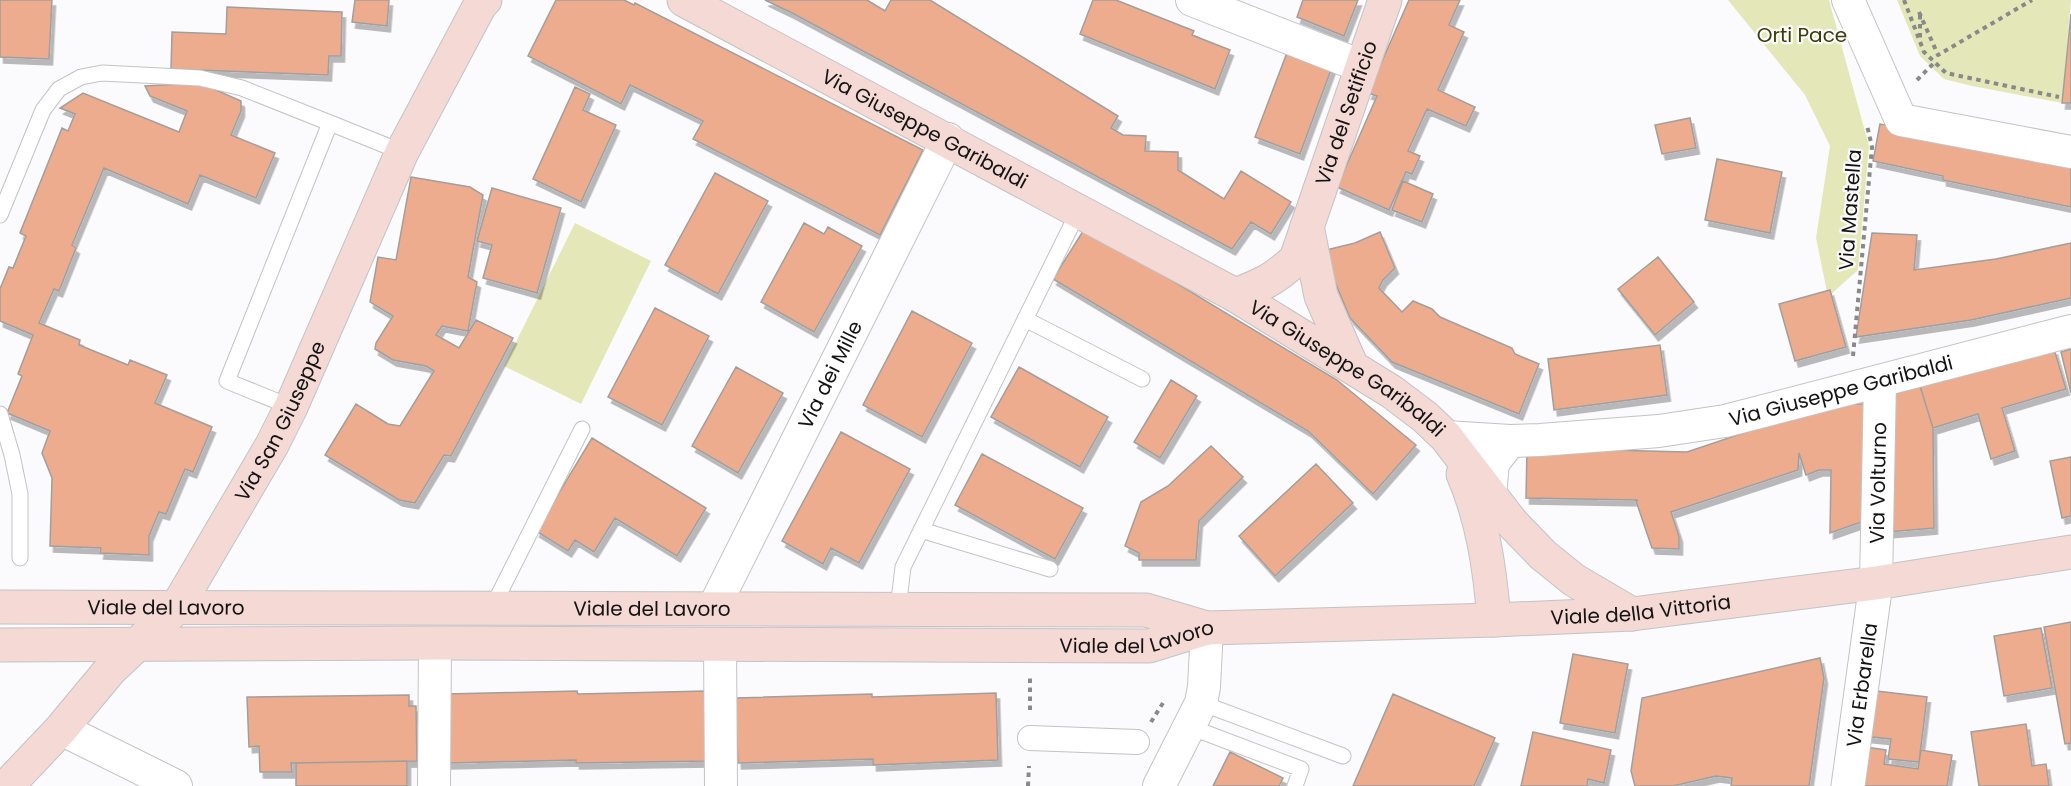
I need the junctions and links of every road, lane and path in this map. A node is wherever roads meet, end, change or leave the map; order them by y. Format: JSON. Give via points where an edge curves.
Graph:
{"nodes":[{"id":1,"x":684,"y":0,"type":"edge"},
{"id":2,"x":1192,"y":0,"type":"edge"},
{"id":3,"x":1385,"y":0,"type":"edge"},
{"id":4,"x":1848,"y":0,"type":"edge"},
{"id":5,"x":1904,"y":0,"type":"edge"},
{"id":6,"x":2032,"y":0,"type":"edge"},
{"id":7,"x":481,"y":2,"type":"edge"},
{"id":8,"x":1921,"y":41,"type":"junction"},
{"id":9,"x":1935,"y":62,"type":"junction"},
{"id":10,"x":1361,"y":66,"type":"junction"},
{"id":11,"x":1917,"y":80,"type":"dead end"},
{"id":12,"x":2059,"y":96,"type":"dead end"},
{"id":13,"x":1864,"y":114,"type":"dead end"},
{"id":14,"x":330,"y":123,"type":"junction"},
{"id":15,"x":948,"y":139,"type":"junction"},
{"id":16,"x":402,"y":152,"type":"junction"},
{"id":17,"x":2071,"y":152,"type":"edge"},
{"id":18,"x":1079,"y":210,"type":"junction"},
{"id":19,"x":0,"y":214,"type":"edge"},
{"id":20,"x":1306,"y":226,"type":"junction"},
{"id":21,"x":1235,"y":295,"type":"junction"},
{"id":22,"x":1025,"y":319,"type":"junction"},
{"id":23,"x":2071,"y":331,"type":"edge"},
{"id":24,"x":1352,"y":367,"type":"junction"},
{"id":25,"x":1142,"y":379,"type":"dead end"},
{"id":26,"x":1880,"y":381,"type":"junction"},
{"id":27,"x":1850,"y":389,"type":"junction"},
{"id":28,"x":291,"y":406,"type":"junction"},
{"id":29,"x":0,"y":414,"type":"edge"},
{"id":30,"x":582,"y":429,"type":"dead end"},
{"id":31,"x":1446,"y":437,"type":"junction"},
{"id":32,"x":1510,"y":441,"type":"junction"},
{"id":33,"x":1490,"y":495,"type":"junction"},
{"id":34,"x":921,"y":530,"type":"junction"},
{"id":35,"x":2071,"y":552,"type":"edge"},
{"id":36,"x":20,"y":558,"type":"dead end"},
{"id":37,"x":1050,"y":569,"type":"dead end"},
{"id":38,"x":1876,"y":583,"type":"junction"},
{"id":39,"x":0,"y":607,"type":"edge"},
{"id":40,"x":177,"y":607,"type":"junction"},
{"id":41,"x":492,"y":608,"type":"junction"},
{"id":42,"x":713,"y":609,"type":"junction"},
{"id":43,"x":898,"y":609,"type":"junction"},
{"id":44,"x":1632,"y":614,"type":"junction"},
{"id":45,"x":1494,"y":620,"type":"junction"},
{"id":46,"x":1207,"y":628,"type":"junction"},
{"id":47,"x":435,"y":644,"type":"junction"},
{"id":48,"x":720,"y":644,"type":"junction"},
{"id":49,"x":0,"y":645,"type":"edge"},
{"id":50,"x":134,"y":645,"type":"junction"},
{"id":51,"x":1168,"y":696,"type":"dead end"},
{"id":52,"x":1196,"y":715,"type":"junction"},
{"id":53,"x":61,"y":729,"type":"junction"},
{"id":54,"x":1030,"y":738,"type":"dead end"},
{"id":55,"x":1137,"y":742,"type":"joint"},
{"id":56,"x":1343,"y":756,"type":"dead end"},
{"id":57,"x":7,"y":786,"type":"edge"},
{"id":58,"x":176,"y":786,"type":"edge"},
{"id":59,"x":434,"y":786,"type":"edge"},
{"id":60,"x":721,"y":786,"type":"edge"},
{"id":61,"x":1159,"y":786,"type":"edge"},
{"id":62,"x":1295,"y":786,"type":"edge"},
{"id":63,"x":1848,"y":786,"type":"edge"}],
"edges":[{"from":1,"to":15,"type":"main road","name":"Via Giuseppe Garibaldi"},
{"from":2,"to":10,"type":"street"},
{"from":3,"to":10,"type":"main road","name":"Via del Setificio"},
{"from":4,"to":17,"type":"street","via":[[1901,120]]},
{"from":5,"to":8,"type":"path"},
{"from":6,"to":8,"type":"path","via":[[1938,55],[1919,12]]},
{"from":7,"to":16,"type":"main road","name":"Via San Giuseppe"},
{"from":8,"to":9,"type":"path","via":[[1924,52]]},
{"from":9,"to":11,"type":"path"},
{"from":9,"to":12,"type":"path","via":[[1946,73]]},
{"from":10,"to":20,"type":"main road","name":"Via del Setificio"},
{"from":13,"to":27,"type":"path","name":"Via Mastella","via":[[1872,147]]},
{"from":14,"to":16,"type":"lane"},
{"from":14,"to":19,"type":"lane","via":[[242,88],[201,78],[102,73],[81,77],[59,89],[42,110]]},
{"from":14,"to":28,"type":"lane","via":[[227,381]]},
{"from":15,"to":18,"type":"main road","name":"Via Giuseppe Garibaldi"},
{"from":15,"to":42,"type":"street","name":"Via dei Mille"},
{"from":16,"to":28,"type":"main road","name":"Via San Giuseppe"},
{"from":18,"to":21,"type":"main road","name":"Via Giuseppe Garibaldi"},
{"from":18,"to":22,"type":"lane"},
{"from":20,"to":21,"type":"main road","name":"Via del Setificio","via":[[1296,259],[1263,285]]},
{"from":20,"to":24,"type":"main road","via":[[1321,296]]},
{"from":21,"to":24,"type":"main road","name":"Via Giuseppe Garibaldi"},
{"from":22,"to":25,"type":"lane"},
{"from":22,"to":34,"type":"lane"},
{"from":23,"to":26,"type":"street","name":"Via Giuseppe Garibaldi"},
{"from":24,"to":31,"type":"main road","name":"Via Giuseppe Garibaldi","via":[[1392,392]]},
{"from":26,"to":27,"type":"street","name":"Via Giuseppe Garibaldi"},
{"from":26,"to":38,"type":"street","name":"Via Volturno"},
{"from":27,"to":32,"type":"street","name":"Via Giuseppe Garibaldi","via":[[1725,421],[1659,431]]},
{"from":28,"to":40,"type":"main road","name":"Via San Giuseppe"},
{"from":29,"to":36,"type":"lane","via":[[20,494]]},
{"from":30,"to":41,"type":"lane"},
{"from":31,"to":32,"type":"street","name":"Via Giuseppe Garibaldi"},
{"from":31,"to":33,"type":"main road"},
{"from":31,"to":45,"type":"main road","via":[[1467,482],[1482,535],[1490,568]]},
{"from":32,"to":33,"type":"street","via":[[1493,463]]},
{"from":33,"to":44,"type":"main road","via":[[1543,555],[1574,580]]},
{"from":34,"to":37,"type":"lane"},
{"from":34,"to":43,"type":"lane","via":[[903,567]]},
{"from":35,"to":38,"type":"main road","name":"Viale della Vittoria"},
{"from":38,"to":44,"type":"main road","name":"Viale della Vittoria"},
{"from":38,"to":63,"type":"street","name":"Via Erbarella"},
{"from":39,"to":40,"type":"main road","name":"Viale del Lavoro"},
{"from":40,"to":41,"type":"main road","name":"Viale del Lavoro"},
{"from":40,"to":50,"type":"main road","name":"Via San Giuseppe"},
{"from":41,"to":42,"type":"main road","name":"Viale del Lavoro"},
{"from":42,"to":43,"type":"main road","name":"Viale del Lavoro"},
{"from":43,"to":46,"type":"main road","name":"Viale del Lavoro","via":[[1146,610]]},
{"from":44,"to":45,"type":"main road","name":"Viale della Vittoria"},
{"from":45,"to":46,"type":"main road","name":"Viale della Vittoria"},
{"from":46,"to":48,"type":"main road","name":"Viale del Lavoro","via":[[1149,646]]},
{"from":46,"to":52,"type":"street","via":[[1204,687]]},
{"from":47,"to":48,"type":"main road","name":"Viale del Lavoro"},
{"from":47,"to":50,"type":"main road","name":"Viale del Lavoro"},
{"from":47,"to":59,"type":"street"},
{"from":48,"to":60,"type":"street"},
{"from":49,"to":50,"type":"main road","name":"Viale del Lavoro"},
{"from":50,"to":53,"type":"main road","name":"Via San Giuseppe"},
{"from":51,"to":55,"type":"path"},
{"from":52,"to":56,"type":"lane"},
{"from":52,"to":61,"type":"street"},
{"from":52,"to":62,"type":"lane","via":[[1301,769]]},
{"from":53,"to":57,"type":"main road","name":"Via San Giuseppe"},
{"from":53,"to":58,"type":"street"},
{"from":54,"to":55,"type":"street"}]}
